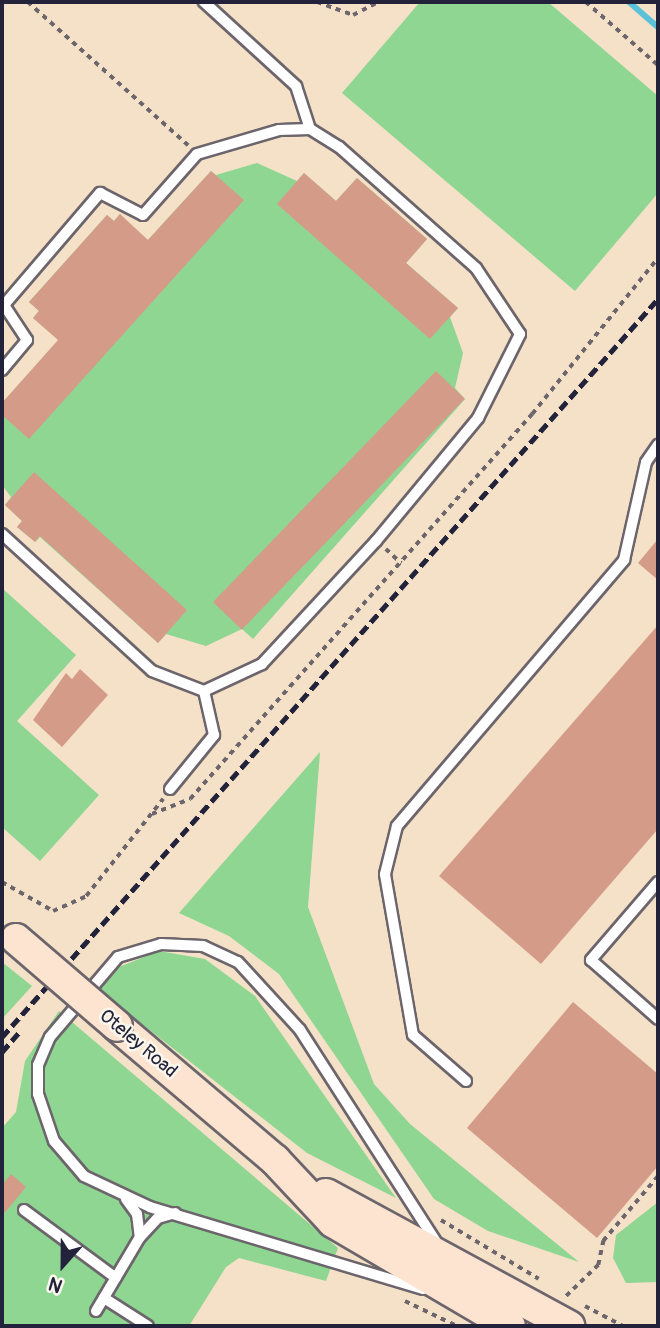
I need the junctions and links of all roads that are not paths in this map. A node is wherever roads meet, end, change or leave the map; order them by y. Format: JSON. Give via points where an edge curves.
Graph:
{"nodes":[{"id":1,"x":204,"y":2,"type":"edge"},
{"id":2,"x":310,"y":129,"type":"junction"},
{"id":3,"x":2,"y":370,"type":"edge"},
{"id":4,"x":658,"y":445,"type":"edge"},
{"id":5,"x":2,"y":534,"type":"edge"},
{"id":6,"x":204,"y":691,"type":"junction"},
{"id":7,"x":170,"y":789,"type":"dead end"},
{"id":8,"x":658,"y":882,"type":"edge"},
{"id":9,"x":9,"y":934,"type":"edge"},
{"id":10,"x":658,"y":1019,"type":"edge"},
{"id":11,"x":466,"y":1081,"type":"dead end"},
{"id":12,"x":275,"y":1160,"type":"junction"},
{"id":13,"x":122,"y":1195,"type":"junction"},
{"id":14,"x":24,"y":1210,"type":"dead end"},
{"id":15,"x":176,"y":1213,"type":"junction"},
{"id":16,"x":140,"y":1237,"type":"junction"},
{"id":17,"x":448,"y":1261,"type":"junction"},
{"id":18,"x":116,"y":1278,"type":"junction"},
{"id":19,"x":104,"y":1298,"type":"junction"},
{"id":20,"x":96,"y":1311,"type":"dead end"},
{"id":21,"x":501,"y":1320,"type":"edge"},
{"id":22,"x":148,"y":1326,"type":"edge"},
{"id":23,"x":569,"y":1326,"type":"edge"}],
"edges":[{"from":1,"to":2,"type":"lane","via":[[296,86]]},
{"from":2,"to":3,"type":"lane","via":[[279,130],[197,154],[143,215],[100,193],[4,305],[27,340]]},
{"from":2,"to":6,"type":"lane","via":[[339,147],[476,268],[520,334],[478,418],[376,541],[262,664]]},
{"from":4,"to":11,"type":"lane","via":[[646,462],[624,559],[397,826],[385,874],[413,1035]]},
{"from":5,"to":6,"type":"lane","via":[[152,671]]},
{"from":6,"to":7,"type":"lane","via":[[214,736]]},
{"from":8,"to":10,"type":"lane","via":[[591,960]]},
{"from":9,"to":12,"type":"main road","name":"Oteley Road","bridge":true},
{"from":12,"to":17,"type":"main road","name":"Oteley Road"},
{"from":12,"to":21,"type":"main road","name":"Oteley Road","via":[[333,1222]]},
{"from":13,"to":15,"type":"lane"},
{"from":13,"to":16,"type":"lane","via":[[137,1213]]},
{"from":13,"to":17,"type":"lane","via":[[66,1161],[44,1119],[38,1066],[50,1037],[118,957],[161,944],[203,946],[238,962],[293,1021]]},
{"from":14,"to":18,"type":"lane"},
{"from":15,"to":16,"type":"lane","via":[[158,1218]]},
{"from":15,"to":21,"type":"lane","via":[[340,1259]]},
{"from":16,"to":18,"type":"lane"},
{"from":17,"to":23,"type":"main road","name":"Oteley Road"},
{"from":18,"to":19,"type":"lane"},
{"from":19,"to":20,"type":"lane"},
{"from":19,"to":22,"type":"lane"}]}
